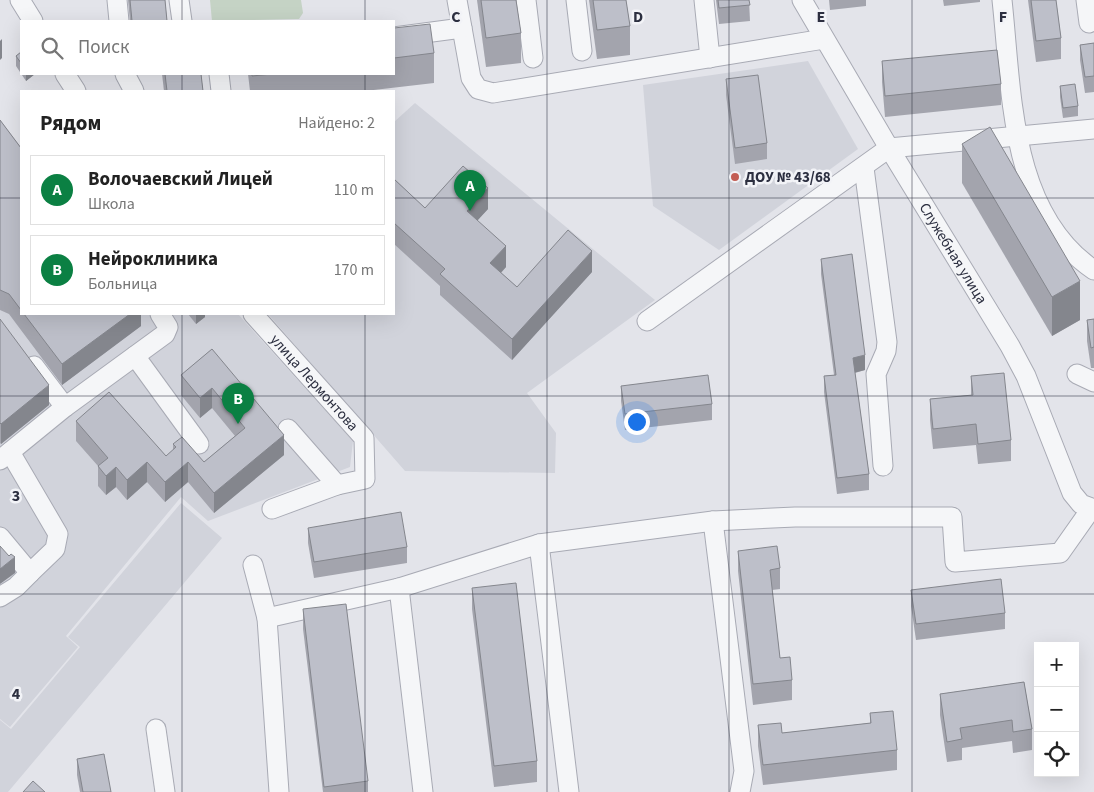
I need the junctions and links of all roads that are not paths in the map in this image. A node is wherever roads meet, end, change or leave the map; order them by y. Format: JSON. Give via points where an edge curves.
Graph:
{"nodes":[{"id":1,"x":20,"y":0,"type":"edge"},
{"id":2,"x":117,"y":0,"type":"edge"},
{"id":3,"x":179,"y":0,"type":"edge"},
{"id":4,"x":458,"y":0,"type":"edge"},
{"id":5,"x":526,"y":0,"type":"edge"},
{"id":6,"x":576,"y":0,"type":"edge"},
{"id":7,"x":704,"y":0,"type":"edge"},
{"id":8,"x":802,"y":0,"type":"edge"},
{"id":9,"x":1002,"y":0,"type":"edge"},
{"id":10,"x":1086,"y":0,"type":"edge"},
{"id":11,"x":32,"y":20,"type":"edge"},
{"id":12,"x":119,"y":20,"type":"edge"},
{"id":13,"x":182,"y":20,"type":"edge"},
{"id":14,"x":1089,"y":23,"type":"dead end"},
{"id":15,"x":462,"y":28,"type":"junction"},
{"id":16,"x":395,"y":37,"type":"edge"},
{"id":17,"x":824,"y":39,"type":"junction"},
{"id":18,"x":582,"y":51,"type":"dead end"},
{"id":19,"x":533,"y":58,"type":"dead end"},
{"id":20,"x":710,"y":58,"type":"junction"},
{"id":21,"x":66,"y":75,"type":"edge"},
{"id":22,"x":126,"y":75,"type":"edge"},
{"id":23,"x":219,"y":75,"type":"edge"},
{"id":24,"x":75,"y":90,"type":"edge"},
{"id":25,"x":133,"y":90,"type":"edge"},
{"id":26,"x":221,"y":90,"type":"edge"},
{"id":27,"x":1094,"y":129,"type":"edge"},
{"id":28,"x":1017,"y":137,"type":"junction"},
{"id":29,"x":889,"y":148,"type":"junction"},
{"id":30,"x":864,"y":168,"type":"junction"},
{"id":31,"x":1094,"y":270,"type":"edge"},
{"id":32,"x":160,"y":315,"type":"edge"},
{"id":33,"x":254,"y":315,"type":"edge"},
{"id":34,"x":647,"y":321,"type":"dead end"},
{"id":35,"x":24,"y":353,"type":"edge"},
{"id":36,"x":134,"y":356,"type":"junction"},
{"id":37,"x":1077,"y":374,"type":"dead end"},
{"id":38,"x":1094,"y":382,"type":"edge"},
{"id":39,"x":65,"y":407,"type":"junction"},
{"id":40,"x":288,"y":429,"type":"dead end"},
{"id":41,"x":199,"y":444,"type":"dead end"},
{"id":42,"x":5,"y":456,"type":"edge"},
{"id":43,"x":883,"y":466,"type":"dead end"},
{"id":44,"x":337,"y":485,"type":"junction"},
{"id":45,"x":272,"y":508,"type":"dead end"},
{"id":46,"x":1092,"y":509,"type":"edge"},
{"id":47,"x":713,"y":521,"type":"junction"},
{"id":48,"x":0,"y":537,"type":"edge"},
{"id":49,"x":539,"y":544,"type":"junction"},
{"id":50,"x":253,"y":565,"type":"dead end"},
{"id":51,"x":30,"y":573,"type":"junction"},
{"id":52,"x":399,"y":588,"type":"junction"},
{"id":53,"x":0,"y":597,"type":"edge"},
{"id":54,"x":267,"y":618,"type":"junction"},
{"id":55,"x":156,"y":729,"type":"dead end"},
{"id":56,"x":165,"y":792,"type":"edge"},
{"id":57,"x":279,"y":792,"type":"edge"},
{"id":58,"x":423,"y":792,"type":"edge"},
{"id":59,"x":569,"y":792,"type":"edge"},
{"id":60,"x":740,"y":792,"type":"edge"}],
"edges":[{"from":1,"to":11,"type":"street"},
{"from":2,"to":12,"type":"street"},
{"from":3,"to":13,"type":"street"},
{"from":4,"to":15,"type":"street"},
{"from":5,"to":19,"type":"street"},
{"from":6,"to":18,"type":"street"},
{"from":7,"to":20,"type":"street"},
{"from":8,"to":17,"type":"street","name":"Служебная улица"},
{"from":9,"to":28,"type":"street"},
{"from":10,"to":14,"type":"street"},
{"from":15,"to":16,"type":"street"},
{"from":15,"to":20,"type":"street","via":[[471,78],[478,89],[493,93]]},
{"from":17,"to":20,"type":"street"},
{"from":17,"to":29,"type":"street","name":"Служебная улица"},
{"from":21,"to":24,"type":"street"},
{"from":22,"to":25,"type":"street"},
{"from":23,"to":26,"type":"street"},
{"from":27,"to":28,"type":"street"},
{"from":28,"to":29,"type":"street"},
{"from":28,"to":31,"type":"street","via":[[1023,166],[1042,210],[1066,245]]},
{"from":29,"to":30,"type":"street"},
{"from":29,"to":46,"type":"street","name":"Служебная улица","via":[[1026,376],[1072,493],[1081,504]]},
{"from":30,"to":34,"type":"street"},
{"from":30,"to":43,"type":"street","via":[[887,342],[876,374]]},
{"from":32,"to":36,"type":"street","via":[[167,331]]},
{"from":33,"to":44,"type":"street","name":"улица Лермонтова","via":[[364,438],[365,480]]},
{"from":35,"to":39,"type":"street"},
{"from":36,"to":39,"type":"street"},
{"from":36,"to":41,"type":"street"},
{"from":37,"to":38,"type":"street"},
{"from":39,"to":42,"type":"street"},
{"from":40,"to":44,"type":"street"},
{"from":42,"to":51,"type":"street","via":[[58,534],[55,549]]},
{"from":44,"to":45,"type":"street","name":"улица Лермонтова"},
{"from":46,"to":47,"type":"street","via":[[1060,553],[955,562],[952,518],[795,517]]},
{"from":47,"to":49,"type":"street"},
{"from":47,"to":60,"type":"street","via":[[744,771]]},
{"from":48,"to":51,"type":"street"},
{"from":49,"to":52,"type":"street"},
{"from":49,"to":59,"type":"street"},
{"from":50,"to":54,"type":"street"},
{"from":51,"to":53,"type":"street"},
{"from":52,"to":54,"type":"street"},
{"from":52,"to":58,"type":"street"},
{"from":54,"to":57,"type":"street"},
{"from":55,"to":56,"type":"street"}]}
